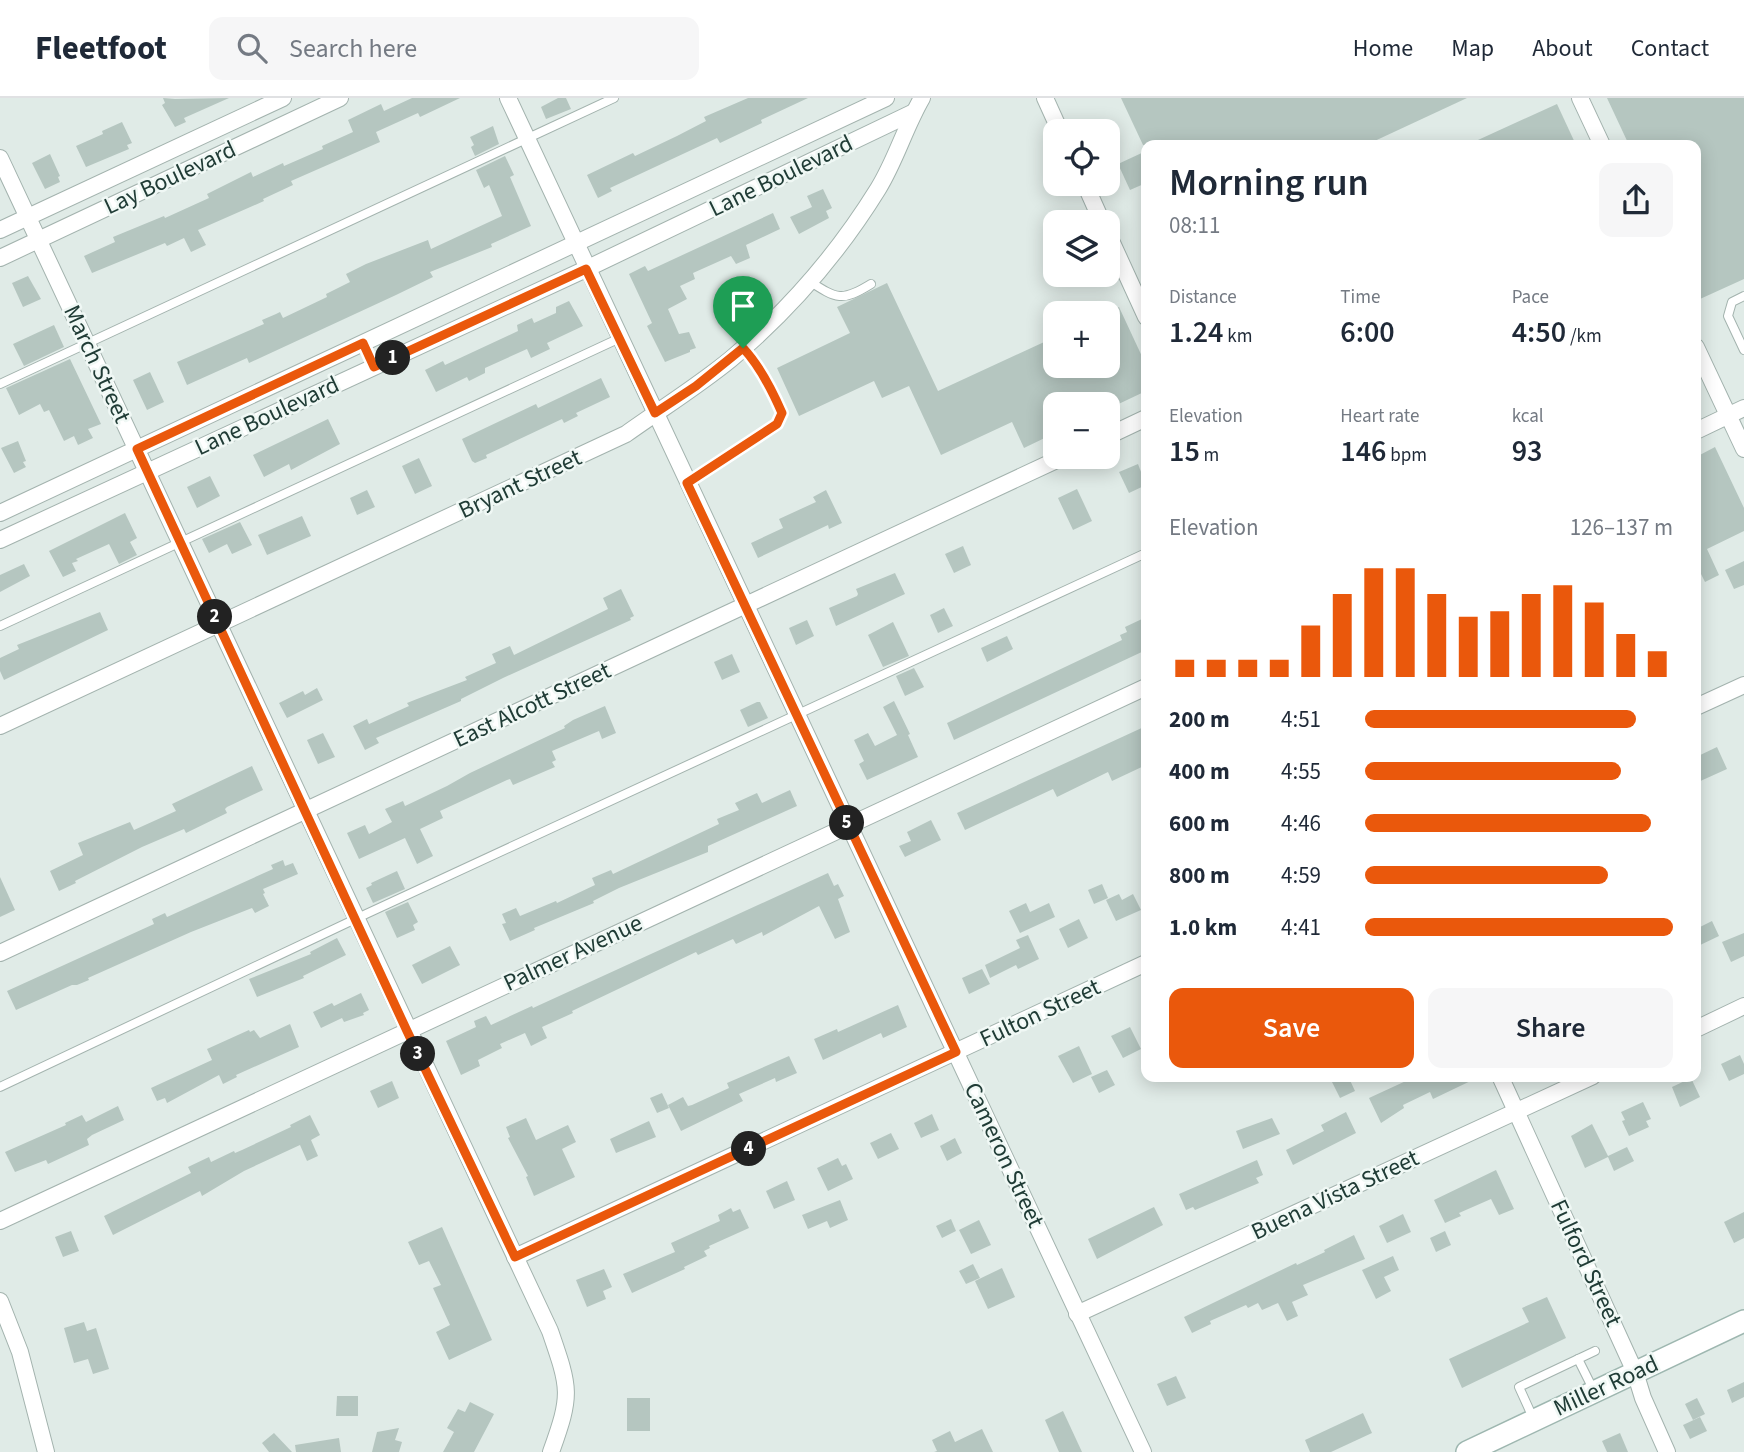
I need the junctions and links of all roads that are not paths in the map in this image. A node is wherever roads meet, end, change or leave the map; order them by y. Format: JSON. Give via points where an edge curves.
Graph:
{"nodes":[{"id":1,"x":283,"y":98,"type":"edge"},
{"id":2,"x":340,"y":98,"type":"edge"},
{"id":3,"x":508,"y":98,"type":"edge"},
{"id":4,"x":614,"y":98,"type":"edge"},
{"id":5,"x":886,"y":98,"type":"edge"},
{"id":6,"x":1045,"y":98,"type":"edge"},
{"id":7,"x":1580,"y":98,"type":"edge"},
{"id":8,"x":918,"y":105,"type":"edge"},
{"id":9,"x":249,"y":114,"type":"junction"},
{"id":10,"x":1055,"y":119,"type":"edge"},
{"id":11,"x":259,"y":136,"type":"junction"},
{"id":12,"x":527,"y":139,"type":"junction"},
{"id":13,"x":1600,"y":140,"type":"edge"},
{"id":14,"x":0,"y":158,"type":"edge"},
{"id":15,"x":28,"y":217,"type":"junction"},
{"id":16,"x":0,"y":230,"type":"edge"},
{"id":17,"x":38,"y":240,"type":"junction"},
{"id":18,"x":576,"y":244,"type":"junction"},
{"id":19,"x":0,"y":258,"type":"edge"},
{"id":20,"x":1120,"y":260,"type":"edge"},
{"id":21,"x":586,"y":269,"type":"junction"},
{"id":22,"x":809,"y":281,"type":"junction"},
{"id":23,"x":871,"y":284,"type":"dead end"},
{"id":24,"x":1744,"y":296,"type":"edge"},
{"id":25,"x":1141,"y":306,"type":"edge"},
{"id":26,"x":620,"y":338,"type":"junction"},
{"id":27,"x":363,"y":343,"type":"junction"},
{"id":28,"x":87,"y":344,"type":"junction"},
{"id":29,"x":743,"y":348,"type":"junction"},
{"id":30,"x":1744,"y":349,"type":"edge"},
{"id":31,"x":1701,"y":358,"type":"edge"},
{"id":32,"x":374,"y":367,"type":"junction"},
{"id":33,"x":0,"y":384,"type":"edge"},
{"id":34,"x":1744,"y":408,"type":"edge"},
{"id":35,"x":655,"y":413,"type":"junction"},
{"id":36,"x":1728,"y":415,"type":"junction"},
{"id":37,"x":1141,"y":420,"type":"edge"},
{"id":38,"x":1701,"y":428,"type":"edge"},
{"id":39,"x":1120,"y":430,"type":"edge"},
{"id":40,"x":137,"y":449,"type":"junction"},
{"id":41,"x":1744,"y":449,"type":"edge"},
{"id":42,"x":1043,"y":466,"type":"edge"},
{"id":43,"x":147,"y":471,"type":"junction"},
{"id":44,"x":687,"y":483,"type":"junction"},
{"id":45,"x":0,"y":513,"type":"edge"},
{"id":46,"x":0,"y":540,"type":"edge"},
{"id":47,"x":179,"y":542,"type":"junction"},
{"id":48,"x":1141,"y":555,"type":"edge"},
{"id":49,"x":746,"y":605,"type":"junction"},
{"id":50,"x":218,"y":624,"type":"junction"},
{"id":51,"x":0,"y":626,"type":"edge"},
{"id":52,"x":1744,"y":685,"type":"edge"},
{"id":53,"x":1141,"y":689,"type":"edge"},
{"id":54,"x":1701,"y":705,"type":"edge"},
{"id":55,"x":798,"y":714,"type":"junction"},
{"id":56,"x":0,"y":726,"type":"edge"},
{"id":57,"x":306,"y":812,"type":"junction"},
{"id":58,"x":848,"y":825,"type":"junction"},
{"id":59,"x":355,"y":919,"type":"junction"},
{"id":60,"x":0,"y":953,"type":"edge"},
{"id":61,"x":1141,"y":965,"type":"edge"},
{"id":62,"x":1744,"y":1006,"type":"edge"},
{"id":63,"x":1701,"y":1027,"type":"edge"},
{"id":64,"x":407,"y":1031,"type":"junction"},
{"id":65,"x":956,"y":1052,"type":"junction"},
{"id":66,"x":1503,"y":1082,"type":"edge"},
{"id":67,"x":1579,"y":1082,"type":"edge"},
{"id":68,"x":0,"y":1087,"type":"edge"},
{"id":69,"x":1516,"y":1112,"type":"junction"},
{"id":70,"x":0,"y":1221,"type":"edge"},
{"id":71,"x":515,"y":1257,"type":"junction"},
{"id":72,"x":0,"y":1301,"type":"edge"},
{"id":73,"x":1077,"y":1314,"type":"junction"},
{"id":74,"x":1744,"y":1321,"type":"edge"},
{"id":75,"x":1595,"y":1350,"type":"dead end"},
{"id":76,"x":1578,"y":1359,"type":"junction"},
{"id":77,"x":1635,"y":1372,"type":"junction"},
{"id":78,"x":1594,"y":1392,"type":"junction"},
{"id":79,"x":1534,"y":1420,"type":"junction"},
{"id":80,"x":46,"y":1452,"type":"edge"},
{"id":81,"x":551,"y":1452,"type":"edge"},
{"id":82,"x":1143,"y":1452,"type":"edge"},
{"id":83,"x":1467,"y":1452,"type":"edge"},
{"id":84,"x":1667,"y":1452,"type":"edge"}],
"edges":[{"from":1,"to":9,"type":"street","name":"Lay Boulevard"},
{"from":2,"to":11,"type":"street","name":"Lay Boulevard"},
{"from":3,"to":12,"type":"street","name":"Cameron Street"},
{"from":4,"to":12,"type":"lane"},
{"from":5,"to":18,"type":"street","name":"Lane Boulevard"},
{"from":6,"to":10,"type":"street"},
{"from":7,"to":13,"type":"street"},
{"from":8,"to":21,"type":"street","name":"Lane Boulevard"},
{"from":8,"to":22,"type":"street","name":"Bryant Street","via":[[882,183]]},
{"from":9,"to":11,"type":"street"},
{"from":9,"to":15,"type":"street","name":"Lay Boulevard"},
{"from":11,"to":17,"type":"street","name":"Lay Boulevard"},
{"from":12,"to":18,"type":"street","name":"Cameron Street"},
{"from":12,"to":28,"type":"lane"},
{"from":14,"to":15,"type":"street","name":"March Street"},
{"from":15,"to":16,"type":"street","name":"Lay Boulevard"},
{"from":15,"to":17,"type":"street","name":"March Street"},
{"from":17,"to":19,"type":"street","name":"Lay Boulevard"},
{"from":17,"to":28,"type":"street","name":"March Street"},
{"from":18,"to":21,"type":"street","name":"Cameron Street"},
{"from":18,"to":27,"type":"street","name":"Lane Boulevard"},
{"from":20,"to":25,"type":"street"},
{"from":21,"to":26,"type":"street","name":"Cameron Street"},
{"from":21,"to":32,"type":"street","name":"Lane Boulevard"},
{"from":22,"to":23,"type":"lane","via":[[843,298]]},
{"from":22,"to":29,"type":"street","name":"Bryant Street"},
{"from":24,"to":30,"type":"lane","via":[[1732,302],[1728,316]]},
{"from":26,"to":35,"type":"street","name":"Cameron Street"},
{"from":26,"to":47,"type":"lane"},
{"from":27,"to":32,"type":"street"},
{"from":27,"to":40,"type":"street","name":"Lane Boulevard"},
{"from":28,"to":33,"type":"lane"},
{"from":28,"to":40,"type":"street","name":"March Street"},
{"from":29,"to":35,"type":"street","name":"Bryant Street"},
{"from":29,"to":44,"type":"lane","via":[[782,413],[777,424]]},
{"from":31,"to":36,"type":"street"},
{"from":32,"to":43,"type":"street","name":"Lane Boulevard"},
{"from":34,"to":36,"type":"street"},
{"from":35,"to":44,"type":"street","name":"Cameron Street"},
{"from":35,"to":50,"type":"street","name":"Bryant Street","via":[[599,448]]},
{"from":36,"to":38,"type":"street"},
{"from":36,"to":41,"type":"street"},
{"from":37,"to":39,"type":"street"},
{"from":40,"to":43,"type":"street","name":"March Street"},
{"from":40,"to":45,"type":"street","name":"Lane Boulevard"},
{"from":42,"to":49,"type":"street","name":"East Alcott Street"},
{"from":43,"to":46,"type":"street","name":"Lane Boulevard"},
{"from":43,"to":47,"type":"street","name":"March Street"},
{"from":44,"to":49,"type":"street","name":"Cameron Street"},
{"from":47,"to":50,"type":"street","name":"March Street"},
{"from":47,"to":51,"type":"lane"},
{"from":48,"to":55,"type":"lane"},
{"from":49,"to":55,"type":"street","name":"Cameron Street"},
{"from":49,"to":57,"type":"street","name":"East Alcott Street"},
{"from":50,"to":56,"type":"street","name":"Bryant Street"},
{"from":50,"to":57,"type":"street","name":"March Street"},
{"from":52,"to":54,"type":"street"},
{"from":53,"to":58,"type":"street","name":"Palmer Avenue"},
{"from":55,"to":58,"type":"street","name":"Cameron Street"},
{"from":55,"to":59,"type":"lane"},
{"from":57,"to":59,"type":"street","name":"March Street"},
{"from":57,"to":60,"type":"street","name":"East Alcott Street"},
{"from":58,"to":64,"type":"street","name":"Palmer Avenue"},
{"from":58,"to":65,"type":"street","name":"Cameron Street"},
{"from":59,"to":64,"type":"street","name":"March Street"},
{"from":59,"to":68,"type":"lane"},
{"from":61,"to":65,"type":"street","name":"Fulton Street"},
{"from":62,"to":63,"type":"street"},
{"from":64,"to":70,"type":"street","name":"Palmer Avenue"},
{"from":64,"to":71,"type":"street","name":"March Street"},
{"from":65,"to":71,"type":"street","name":"Fulton Street"},
{"from":65,"to":73,"type":"street","name":"Cameron Street"},
{"from":66,"to":69,"type":"street","name":"Fulford Street"},
{"from":67,"to":69,"type":"street","name":"Buena Vista Street"},
{"from":69,"to":73,"type":"street","name":"Buena Vista Street"},
{"from":69,"to":77,"type":"street","name":"Fulford Street"},
{"from":71,"to":81,"type":"street","name":"March Street","via":[[565,1374],[567,1403]]},
{"from":72,"to":80,"type":"street","via":[[20,1352]]},
{"from":73,"to":82,"type":"street","name":"Cameron Street"},
{"from":74,"to":77,"type":"street","name":"Miller Road"},
{"from":75,"to":76,"type":"lane"},
{"from":76,"to":78,"type":"lane"},
{"from":76,"to":79,"type":"lane","via":[[1519,1387]]},
{"from":77,"to":78,"type":"street","name":"Miller Road"},
{"from":77,"to":84,"type":"street","name":"Fulford Street"},
{"from":78,"to":79,"type":"street","name":"Miller Road"},
{"from":79,"to":83,"type":"street","name":"Miller Road"}]}
